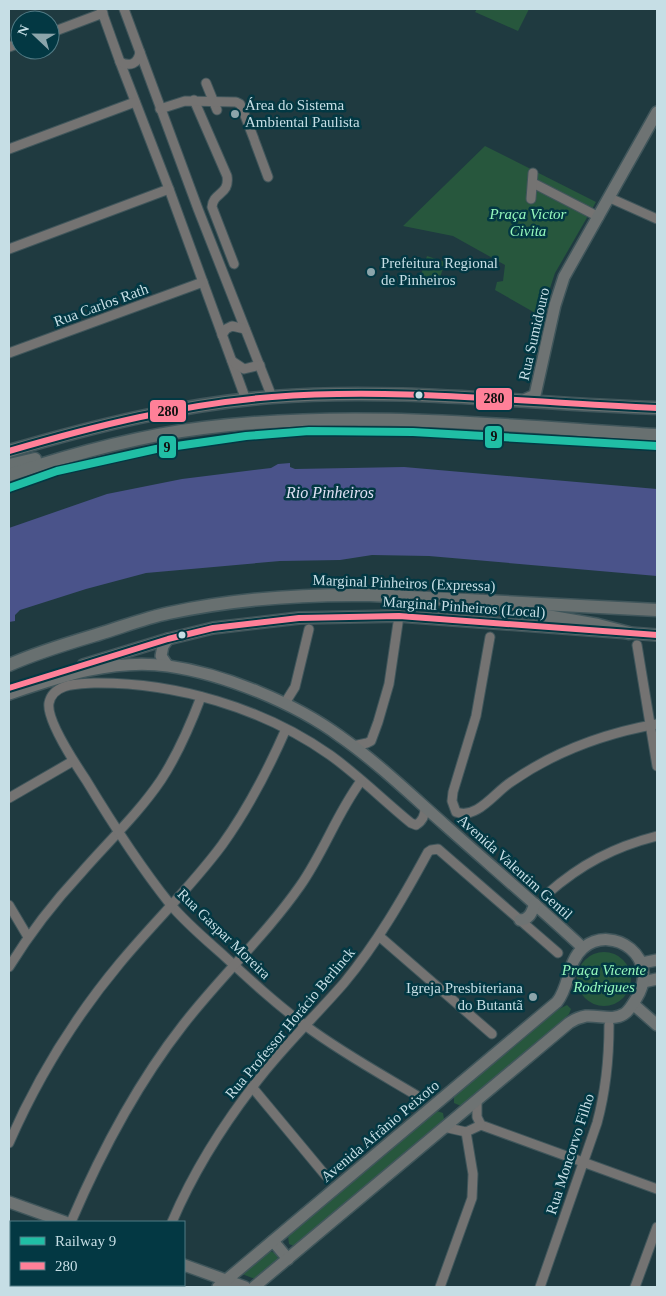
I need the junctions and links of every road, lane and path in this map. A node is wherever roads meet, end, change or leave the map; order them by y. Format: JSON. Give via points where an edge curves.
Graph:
{"nodes":[{"id":1,"x":124,"y":9,"type":"edge"},
{"id":2,"x":102,"y":11,"type":"edge"},
{"id":3,"x":60,"y":29,"type":"edge"},
{"id":4,"x":140,"y":52,"type":"junction"},
{"id":5,"x":120,"y":62,"type":"junction"},
{"id":6,"x":206,"y":83,"type":"dead end"},
{"id":7,"x":194,"y":100,"type":"junction"},
{"id":8,"x":213,"y":101,"type":"junction"},
{"id":9,"x":135,"y":102,"type":"junction"},
{"id":10,"x":160,"y":108,"type":"junction"},
{"id":11,"x":217,"y":110,"type":"dead end"},
{"id":12,"x":657,"y":112,"type":"edge"},
{"id":13,"x":9,"y":149,"type":"edge"},
{"id":14,"x":533,"y":173,"type":"dead end"},
{"id":15,"x":268,"y":177,"type":"dead end"},
{"id":16,"x":533,"y":183,"type":"junction"},
{"id":17,"x":169,"y":189,"type":"junction"},
{"id":18,"x":531,"y":198,"type":"dead end"},
{"id":19,"x":610,"y":198,"type":"junction"},
{"id":20,"x":599,"y":217,"type":"junction"},
{"id":21,"x":657,"y":219,"type":"edge"},
{"id":22,"x":9,"y":249,"type":"edge"},
{"id":23,"x":234,"y":264,"type":"dead end"},
{"id":24,"x":202,"y":282,"type":"junction"},
{"id":25,"x":239,"y":312,"type":"junction"},
{"id":26,"x":217,"y":321,"type":"junction"},
{"id":27,"x":245,"y":329,"type":"junction"},
{"id":28,"x":222,"y":334,"type":"junction"},
{"id":29,"x":9,"y":354,"type":"edge"},
{"id":30,"x":232,"y":361,"type":"junction"},
{"id":31,"x":260,"y":365,"type":"junction"},
{"id":32,"x":272,"y":397,"type":"junction"},
{"id":33,"x":246,"y":400,"type":"junction"},
{"id":34,"x":524,"y":400,"type":"junction"},
{"id":35,"x":657,"y":408,"type":"edge"},
{"id":36,"x":657,"y":435,"type":"edge"},
{"id":37,"x":9,"y":451,"type":"edge"},
{"id":38,"x":65,"y":456,"type":"junction"},
{"id":39,"x":9,"y":465,"type":"edge"},
{"id":40,"x":9,"y":475,"type":"edge"},
{"id":41,"x":461,"y":600,"type":"junction"},
{"id":42,"x":657,"y":610,"type":"edge"},
{"id":43,"x":399,"y":616,"type":"junction"},
{"id":44,"x":309,"y":630,"type":"dead end"},
{"id":45,"x":629,"y":633,"type":"junction"},
{"id":46,"x":657,"y":636,"type":"edge"},
{"id":47,"x":490,"y":637,"type":"dead end"},
{"id":48,"x":168,"y":639,"type":"junction"},
{"id":49,"x":637,"y":645,"type":"dead end"},
{"id":50,"x":9,"y":665,"type":"edge"},
{"id":51,"x":167,"y":665,"type":"junction"},
{"id":52,"x":295,"y":687,"type":"junction"},
{"id":53,"x":9,"y":688,"type":"edge"},
{"id":54,"x":9,"y":694,"type":"edge"},
{"id":55,"x":201,"y":698,"type":"junction"},
{"id":56,"x":285,"y":703,"type":"junction"},
{"id":57,"x":299,"y":711,"type":"junction"},
{"id":58,"x":654,"y":724,"type":"edge"},
{"id":59,"x":286,"y":729,"type":"junction"},
{"id":60,"x":353,"y":746,"type":"junction"},
{"id":61,"x":73,"y":760,"type":"junction"},
{"id":62,"x":657,"y":766,"type":"edge"},
{"id":63,"x":361,"y":781,"type":"junction"},
{"id":64,"x":9,"y":798,"type":"edge"},
{"id":65,"x":426,"y":808,"type":"junction"},
{"id":66,"x":118,"y":832,"type":"junction"},
{"id":67,"x":657,"y":836,"type":"edge"},
{"id":68,"x":548,"y":894,"type":"dead end"},
{"id":69,"x":9,"y":904,"type":"edge"},
{"id":70,"x":535,"y":904,"type":"junction"},
{"id":71,"x":171,"y":905,"type":"junction"},
{"id":72,"x":520,"y":920,"type":"junction"},
{"id":73,"x":379,"y":936,"type":"junction"},
{"id":74,"x":28,"y":937,"type":"junction"},
{"id":75,"x":583,"y":948,"type":"junction"},
{"id":76,"x":558,"y":953,"type":"dead end"},
{"id":77,"x":657,"y":960,"type":"edge"},
{"id":78,"x":642,"y":963,"type":"junction"},
{"id":79,"x":234,"y":966,"type":"junction"},
{"id":80,"x":9,"y":967,"type":"edge"},
{"id":81,"x":657,"y":979,"type":"edge"},
{"id":82,"x":644,"y":982,"type":"junction"},
{"id":83,"x":633,"y":1004,"type":"junction"},
{"id":84,"x":609,"y":1025,"type":"dead end"},
{"id":85,"x":657,"y":1025,"type":"edge"},
{"id":86,"x":305,"y":1026,"type":"junction"},
{"id":87,"x":492,"y":1034,"type":"dead end"},
{"id":88,"x":252,"y":1087,"type":"junction"},
{"id":89,"x":416,"y":1095,"type":"dead end"},
{"id":90,"x":477,"y":1100,"type":"junction"},
{"id":91,"x":481,"y":1125,"type":"junction"},
{"id":92,"x":444,"y":1127,"type":"junction"},
{"id":93,"x":466,"y":1132,"type":"junction"},
{"id":94,"x":9,"y":1144,"type":"edge"},
{"id":95,"x":584,"y":1162,"type":"junction"},
{"id":96,"x":326,"y":1176,"type":"dead end"},
{"id":97,"x":657,"y":1189,"type":"edge"},
{"id":98,"x":9,"y":1202,"type":"edge"},
{"id":99,"x":62,"y":1221,"type":"edge"},
{"id":100,"x":71,"y":1221,"type":"edge"},
{"id":101,"x":172,"y":1221,"type":"edge"},
{"id":102,"x":657,"y":1227,"type":"edge"},
{"id":103,"x":273,"y":1241,"type":"junction"},
{"id":104,"x":288,"y":1259,"type":"junction"},
{"id":105,"x":185,"y":1266,"type":"edge"},
{"id":106,"x":222,"y":1284,"type":"edge"},
{"id":107,"x":245,"y":1287,"type":"edge"},
{"id":108,"x":254,"y":1287,"type":"edge"},
{"id":109,"x":440,"y":1287,"type":"edge"},
{"id":110,"x":540,"y":1287,"type":"edge"},
{"id":111,"x":635,"y":1287,"type":"edge"}],
"edges":[{"from":1,"to":4,"type":"street"},
{"from":2,"to":3,"type":"street"},
{"from":2,"to":5,"type":"street"},
{"from":4,"to":5,"type":"street","via":[[134,63]]},
{"from":4,"to":10,"type":"street"},
{"from":5,"to":9,"type":"street"},
{"from":6,"to":8,"type":"street"},
{"from":7,"to":8,"type":"street"},
{"from":7,"to":10,"type":"street"},
{"from":7,"to":23,"type":"street","via":[[227,176],[226,190],[214,200],[212,207]]},
{"from":8,"to":11,"type":"street"},
{"from":8,"to":15,"type":"street","via":[[240,104]]},
{"from":9,"to":13,"type":"street"},
{"from":9,"to":17,"type":"street"},
{"from":10,"to":25,"type":"street"},
{"from":12,"to":19,"type":"main road","name":"Rua Sumidouro"},
{"from":14,"to":16,"type":"street"},
{"from":16,"to":18,"type":"street"},
{"from":16,"to":20,"type":"street"},
{"from":17,"to":22,"type":"street"},
{"from":17,"to":24,"type":"street"},
{"from":19,"to":20,"type":"main road","name":"Rua Sumidouro"},
{"from":19,"to":21,"type":"street"},
{"from":20,"to":34,"type":"main road","name":"Rua Sumidouro","via":[[564,277],[535,395]]},
{"from":24,"to":26,"type":"street"},
{"from":24,"to":29,"type":"street","name":"Rua Carlos Rath"},
{"from":25,"to":26,"type":"street","via":[[228,322]]},
{"from":25,"to":27,"type":"street"},
{"from":26,"to":28,"type":"street"},
{"from":27,"to":28,"type":"street","via":[[232,326]]},
{"from":27,"to":31,"type":"street"},
{"from":28,"to":30,"type":"street"},
{"from":30,"to":31,"type":"street","via":[[244,369]]},
{"from":30,"to":33,"type":"street"},
{"from":31,"to":32,"type":"street"},
{"from":32,"to":33,"type":"highway"},
{"from":32,"to":34,"type":"highway","via":[[352,394]]},
{"from":33,"to":37,"type":"highway","via":[[153,414]]},
{"from":34,"to":35,"type":"highway"},
{"from":36,"to":38,"type":"highway","via":[[412,420],[328,420],[203,428]]},
{"from":38,"to":39,"type":"highway"},
{"from":38,"to":40,"type":"highway"},
{"from":41,"to":42,"type":"highway","name":"Marginal Pinheiros (Expressa)"},
{"from":41,"to":45,"type":"highway"},
{"from":41,"to":50,"type":"highway","name":"Marginal Pinheiros (Expressa)","via":[[333,595],[230,603],[168,614]]},
{"from":43,"to":45,"type":"main road","name":"Marginal Pinheiros (Local)"},
{"from":43,"to":48,"type":"main road","name":"Marginal Pinheiros (Local)","via":[[299,618],[213,628]]},
{"from":43,"to":60,"type":"street","via":[[389,684],[378,722],[371,741]]},
{"from":44,"to":52,"type":"street"},
{"from":45,"to":46,"type":"main road","name":"Marginal Pinheiros (Local)"},
{"from":47,"to":58,"type":"street","via":[[476,716],[453,792],[456,812],[468,813],[479,809],[527,770],[553,757]]},
{"from":48,"to":51,"type":"main road","via":[[161,656]]},
{"from":48,"to":53,"type":"main road","name":"Marginal Pinheiros (Local)"},
{"from":49,"to":58,"type":"street"},
{"from":51,"to":54,"type":"main road","name":"Avenida Valentim Gentil","via":[[94,669]]},
{"from":51,"to":56,"type":"main road","name":"Avenida Valentim Gentil","via":[[222,679]]},
{"from":52,"to":56,"type":"street"},
{"from":52,"to":57,"type":"street"},
{"from":55,"to":59,"type":"street","via":[[246,710]]},
{"from":55,"to":61,"type":"street","name":"Rua Gaspar Moreira","via":[[151,686],[84,684],[59,689],[51,698],[49,712]]},
{"from":55,"to":66,"type":"street","via":[[181,746],[160,781]]},
{"from":56,"to":57,"type":"main road","name":"Avenida Valentim Gentil"},
{"from":57,"to":60,"type":"main road","name":"Avenida Valentim Gentil"},
{"from":58,"to":62,"type":"street"},
{"from":59,"to":63,"type":"street","via":[[329,754]]},
{"from":59,"to":71,"type":"street","via":[[259,788],[242,816]]},
{"from":60,"to":65,"type":"main road","name":"Avenida Valentim Gentil"},
{"from":61,"to":64,"type":"street"},
{"from":61,"to":66,"type":"street","name":"Rua Gaspar Moreira"},
{"from":63,"to":65,"type":"street","via":[[411,823],[420,822]]},
{"from":63,"to":79,"type":"street","via":[[301,885],[268,929]]},
{"from":65,"to":70,"type":"main road","name":"Avenida Valentim Gentil"},
{"from":66,"to":71,"type":"street","name":"Rua Gaspar Moreira"},
{"from":66,"to":74,"type":"street"},
{"from":67,"to":68,"type":"street","via":[[608,852],[568,876]]},
{"from":69,"to":74,"type":"street"},
{"from":70,"to":72,"type":"main road","via":[[530,915]]},
{"from":70,"to":75,"type":"main road","name":"Avenida Valentim Gentil"},
{"from":71,"to":79,"type":"street","name":"Rua Gaspar Moreira"},
{"from":71,"to":94,"type":"street","via":[[119,964],[70,1031]]},
{"from":72,"to":73,"type":"street","name":"Rua Professor Horácio Berlinck","via":[[438,849],[428,852]]},
{"from":72,"to":76,"type":"street"},
{"from":73,"to":86,"type":"street","name":"Rua Professor Horácio Berlinck"},
{"from":73,"to":87,"type":"street"},
{"from":74,"to":80,"type":"street"},
{"from":75,"to":78,"type":"main road","via":[[601,941],[615,942],[636,952]]},
{"from":75,"to":103,"type":"main road","name":"Avenida Afrânio Peixoto","via":[[574,960],[562,996]]},
{"from":77,"to":78,"type":"main road"},
{"from":78,"to":82,"type":"main road"},
{"from":79,"to":86,"type":"street","name":"Rua Gaspar Moreira"},
{"from":79,"to":100,"type":"street","via":[[197,1007],[149,1072],[92,1172]]},
{"from":81,"to":82,"type":"main road"},
{"from":82,"to":83,"type":"main road"},
{"from":83,"to":85,"type":"main road"},
{"from":83,"to":90,"type":"main road","via":[[625,1014],[617,1017],[578,1018],[566,1025]]},
{"from":84,"to":95,"type":"street","name":"Rua Moncorvo Filho","via":[[604,1095]]},
{"from":86,"to":88,"type":"street","name":"Rua Professor Horácio Berlinck"},
{"from":86,"to":89,"type":"street","name":"Rua Gaspar Moreira"},
{"from":88,"to":96,"type":"street"},
{"from":88,"to":101,"type":"street","name":"Rua Professor Horácio Berlinck","via":[[198,1169]]},
{"from":90,"to":91,"type":"street","via":[[476,1112]]},
{"from":90,"to":92,"type":"main road"},
{"from":91,"to":93,"type":"street"},
{"from":91,"to":95,"type":"street"},
{"from":92,"to":93,"type":"street"},
{"from":92,"to":104,"type":"main road"},
{"from":93,"to":109,"type":"street","via":[[474,1174],[472,1198]]},
{"from":95,"to":97,"type":"street"},
{"from":95,"to":110,"type":"street","name":"Rua Moncorvo Filho"},
{"from":98,"to":99,"type":"main road"},
{"from":102,"to":111,"type":"street"},
{"from":103,"to":104,"type":"main road"},
{"from":103,"to":106,"type":"main road","name":"Avenida Afrânio Peixoto"},
{"from":104,"to":108,"type":"main road"},
{"from":105,"to":106,"type":"main road"},
{"from":106,"to":107,"type":"main road"}]}
